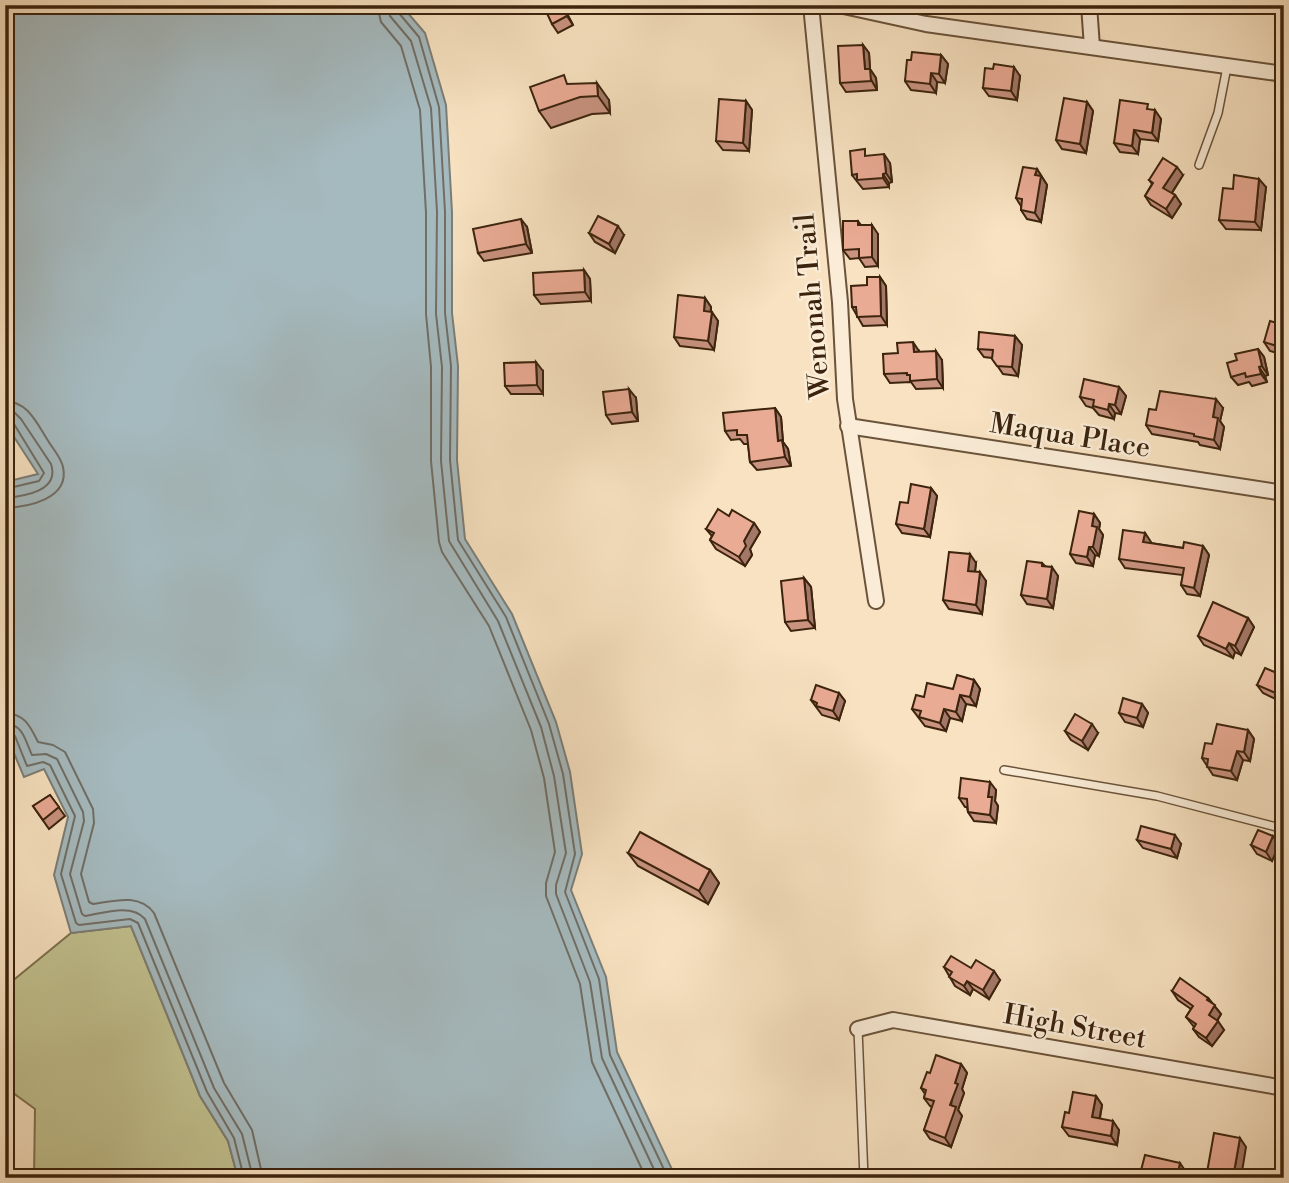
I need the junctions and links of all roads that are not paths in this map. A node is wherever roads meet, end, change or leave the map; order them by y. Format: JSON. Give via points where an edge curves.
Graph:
{"nodes":[{"id":1,"x":811,"y":5,"type":"edge"},
{"id":2,"x":839,"y":5,"type":"edge"},
{"id":3,"x":1090,"y":5,"type":"edge"},
{"id":4,"x":1092,"y":47,"type":"junction"},
{"id":5,"x":1227,"y":66,"type":"junction"},
{"id":6,"x":1284,"y":75,"type":"edge"},
{"id":7,"x":1199,"y":165,"type":"dead end"},
{"id":8,"x":848,"y":426,"type":"junction"},
{"id":9,"x":1284,"y":493,"type":"edge"},
{"id":10,"x":876,"y":601,"type":"dead end"},
{"id":11,"x":1004,"y":770,"type":"dead end"},
{"id":12,"x":1284,"y":829,"type":"edge"},
{"id":13,"x":858,"y":1029,"type":"joint"},
{"id":14,"x":1284,"y":1088,"type":"edge"},
{"id":15,"x":864,"y":1178,"type":"edge"}],
"edges":[{"from":1,"to":8,"type":"street","name":"Wenonah Trail"},
{"from":2,"to":4,"type":"street","via":[[926,24]]},
{"from":3,"to":4,"type":"street"},
{"from":4,"to":5,"type":"street"},
{"from":5,"to":6,"type":"street"},
{"from":5,"to":7,"type":"lane","via":[[1218,113]]},
{"from":8,"to":9,"type":"street","name":"Maqua Place"},
{"from":8,"to":10,"type":"street","name":"Wenonah Trail"},
{"from":11,"to":12,"type":"lane","via":[[1157,796]]},
{"from":13,"to":14,"type":"street","name":"High Street","via":[[893,1020]]},
{"from":13,"to":15,"type":"lane"}]}
